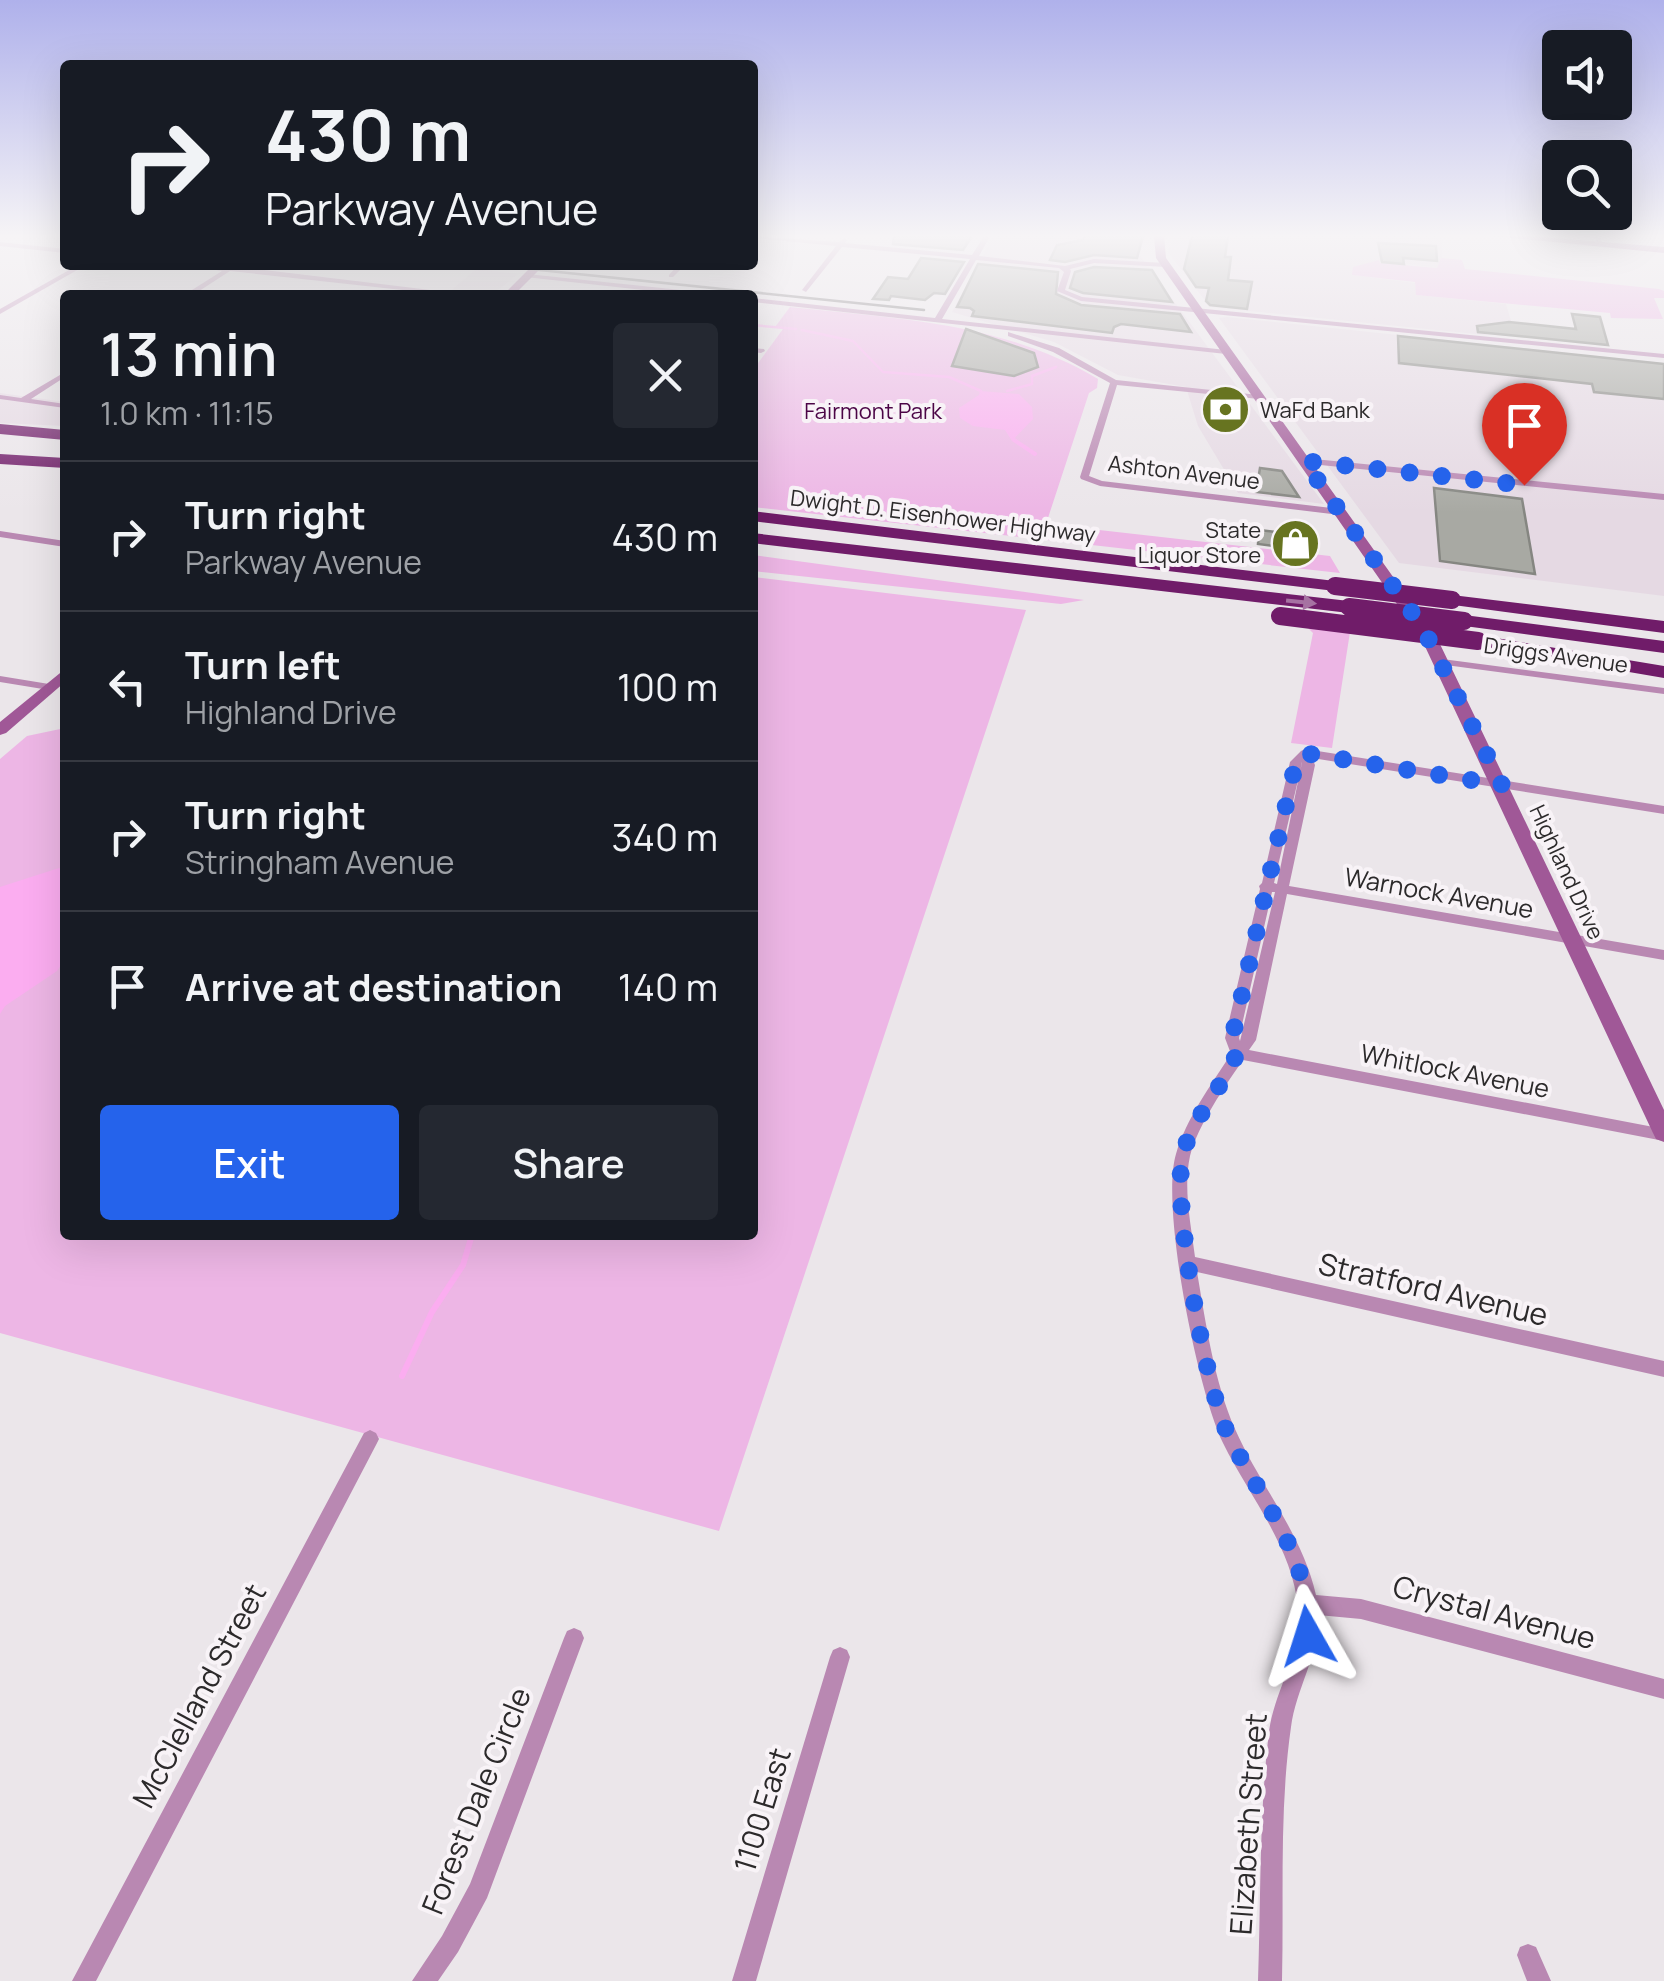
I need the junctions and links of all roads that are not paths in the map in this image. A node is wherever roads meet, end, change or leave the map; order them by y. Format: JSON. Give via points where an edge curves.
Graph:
{"nodes":[{"id":1,"x":992,"y":328,"type":"edge"},
{"id":2,"x":995,"y":328,"type":"edge"},
{"id":3,"x":1210,"y":328,"type":"edge"},
{"id":4,"x":1385,"y":328,"type":"edge"},
{"id":5,"x":1226,"y":352,"type":"junction"},
{"id":6,"x":1664,"y":356,"type":"edge"},
{"id":7,"x":60,"y":377,"type":"edge"},
{"id":8,"x":1114,"y":382,"type":"junction"},
{"id":9,"x":0,"y":397,"type":"edge"},
{"id":10,"x":1258,"y":397,"type":"junction"},
{"id":11,"x":24,"y":400,"type":"junction"},
{"id":12,"x":60,"y":405,"type":"edge"},
{"id":13,"x":0,"y":429,"type":"edge"},
{"id":14,"x":60,"y":435,"type":"edge"},
{"id":15,"x":0,"y":443,"type":"edge"},
{"id":16,"x":60,"y":447,"type":"edge"},
{"id":17,"x":0,"y":459,"type":"edge"},
{"id":18,"x":1304,"y":461,"type":"junction"},
{"id":19,"x":60,"y":464,"type":"edge"},
{"id":20,"x":0,"y":473,"type":"edge"},
{"id":21,"x":60,"y":476,"type":"edge"},
{"id":22,"x":1460,"y":478,"type":"junction"},
{"id":23,"x":1664,"y":497,"type":"edge"},
{"id":24,"x":1664,"y":506,"type":"edge"},
{"id":25,"x":1340,"y":512,"type":"junction"},
{"id":26,"x":758,"y":517,"type":"edge"},
{"id":27,"x":0,"y":534,"type":"edge"},
{"id":28,"x":758,"y":540,"type":"edge"},
{"id":29,"x":758,"y":540,"type":"edge"},
{"id":30,"x":60,"y":543,"type":"edge"},
{"id":31,"x":1485,"y":604,"type":"junction"},
{"id":32,"x":1664,"y":613,"type":"edge"},
{"id":33,"x":1664,"y":627,"type":"edge"},
{"id":34,"x":1664,"y":648,"type":"edge"},
{"id":35,"x":1442,"y":662,"type":"junction"},
{"id":36,"x":1664,"y":672,"type":"edge"},
{"id":37,"x":60,"y":678,"type":"edge"},
{"id":38,"x":0,"y":679,"type":"edge"},
{"id":39,"x":49,"y":688,"type":"junction"},
{"id":40,"x":1664,"y":691,"type":"edge"},
{"id":41,"x":0,"y":730,"type":"edge"},
{"id":42,"x":1304,"y":753,"type":"joint"},
{"id":43,"x":1502,"y":785,"type":"junction"},
{"id":44,"x":1664,"y":810,"type":"edge"},
{"id":45,"x":1272,"y":887,"type":"junction"},
{"id":46,"x":1574,"y":939,"type":"junction"},
{"id":47,"x":1664,"y":954,"type":"edge"},
{"id":48,"x":1237,"y":1053,"type":"junction"},
{"id":49,"x":1664,"y":1134,"type":"edge"},
{"id":50,"x":1190,"y":1264,"type":"junction"},
{"id":51,"x":1664,"y":1370,"type":"edge"},
{"id":52,"x":370,"y":1439,"type":"dead end"},
{"id":53,"x":1308,"y":1604,"type":"junction"},
{"id":54,"x":574,"y":1638,"type":"dead end"},
{"id":55,"x":840,"y":1657,"type":"dead end"},
{"id":56,"x":1664,"y":1689,"type":"edge"},
{"id":57,"x":1528,"y":1955,"type":"dead end"},
{"id":58,"x":84,"y":1981,"type":"edge"},
{"id":59,"x":424,"y":1981,"type":"edge"},
{"id":60,"x":744,"y":1981,"type":"edge"},
{"id":61,"x":1270,"y":1981,"type":"edge"},
{"id":62,"x":1540,"y":1981,"type":"edge"}],
"edges":[{"from":1,"to":8,"type":"street","via":[[1056,350]]},
{"from":2,"to":5,"type":"street"},
{"from":3,"to":5,"type":"street","name":"Highland Drive"},
{"from":4,"to":6,"type":"street"},
{"from":5,"to":10,"type":"street","name":"Highland Drive"},
{"from":7,"to":11,"type":"street"},
{"from":8,"to":10,"type":"street"},
{"from":8,"to":25,"type":"street","name":"Ashton Avenue","via":[[1084,477]]},
{"from":9,"to":11,"type":"street"},
{"from":10,"to":18,"type":"street","name":"Highland Drive"},
{"from":11,"to":12,"type":"street"},
{"from":13,"to":14,"type":"highway"},
{"from":15,"to":16,"type":"highway"},
{"from":17,"to":19,"type":"highway"},
{"from":18,"to":22,"type":"street"},
{"from":18,"to":25,"type":"street","name":"Highland Drive"},
{"from":20,"to":21,"type":"highway"},
{"from":22,"to":23,"type":"street"},
{"from":22,"to":24,"type":"street"},
{"from":25,"to":35,"type":"street","name":"Highland Drive"},
{"from":26,"to":31,"type":"highway","name":"Dwight D. Eisenhower Highway","bridge":true},
{"from":27,"to":30,"type":"street"},
{"from":28,"to":34,"type":"highway","name":"Dwight D. Eisenhower Highway","one_way":true,"bridge":true},
{"from":29,"to":36,"type":"highway","bridge":true},
{"from":31,"to":32,"type":"highway"},
{"from":31,"to":33,"type":"highway","name":"Dwight D. Eisenhower Highway"},
{"from":35,"to":40,"type":"street","name":"Driggs Avenue"},
{"from":35,"to":43,"type":"street","name":"Highland Drive"},
{"from":37,"to":39,"type":"street"},
{"from":38,"to":39,"type":"street"},
{"from":39,"to":41,"type":"street"},
{"from":42,"to":43,"type":"street"},
{"from":42,"to":45,"type":"street","name":"Elizabeth Street","via":[[1309,765]]},
{"from":43,"to":44,"type":"street"},
{"from":43,"to":46,"type":"street","name":"Highland Drive"},
{"from":45,"to":46,"type":"street","name":"Warnock Avenue"},
{"from":45,"to":48,"type":"street","name":"Elizabeth Street","via":[[1250,1040]]},
{"from":46,"to":47,"type":"street","name":"Warnock Avenue"},
{"from":46,"to":49,"type":"street","name":"Highland Drive"},
{"from":48,"to":49,"type":"street","name":"Whitlock Avenue"},
{"from":48,"to":50,"type":"street","name":"Elizabeth Street","via":[[1183,1155]]},
{"from":50,"to":51,"type":"street","name":"Stratford Avenue"},
{"from":50,"to":53,"type":"street","name":"Elizabeth Street","via":[[1216,1404],[1286,1538]]},
{"from":52,"to":58,"type":"street","name":"McClelland Street"},
{"from":53,"to":56,"type":"street","name":"Crystal Avenue","via":[[1361,1609]]},
{"from":53,"to":61,"type":"street","name":"Elizabeth Street","via":[[1308,1636],[1279,1733]]},
{"from":54,"to":59,"type":"street","name":"Forest Dale Circle","via":[[479,1890]]},
{"from":55,"to":60,"type":"street","name":"1100 East"},
{"from":57,"to":62,"type":"street"}]}
